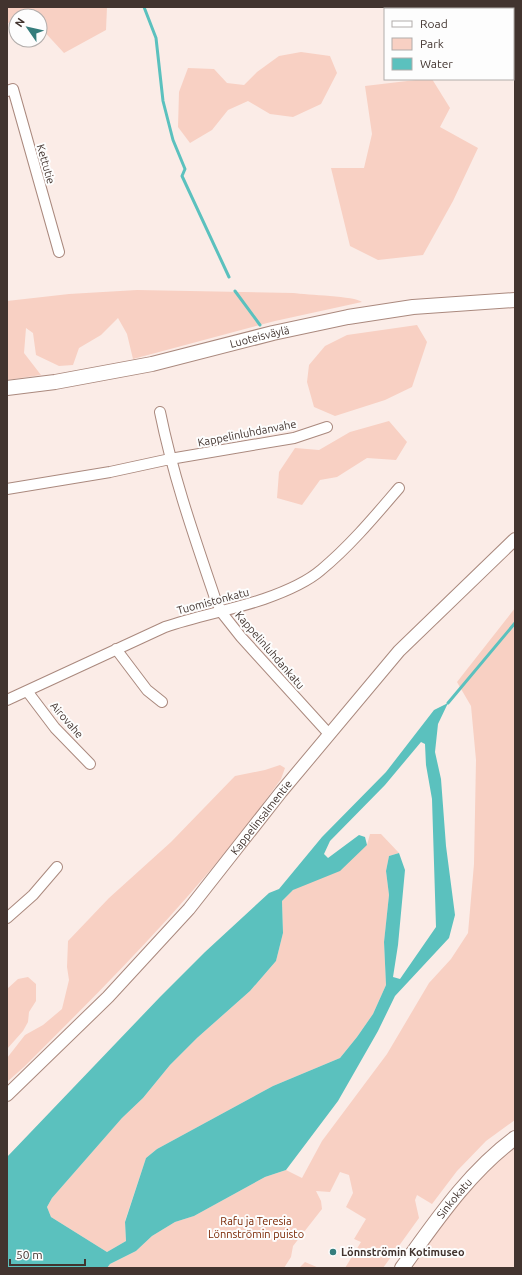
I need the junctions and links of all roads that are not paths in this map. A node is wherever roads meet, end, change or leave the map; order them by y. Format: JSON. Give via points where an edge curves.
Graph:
{"nodes":[{"id":1,"x":7,"y":91,"type":"edge"},
{"id":2,"x":59,"y":252,"type":"dead end"},
{"id":3,"x":515,"y":300,"type":"edge"},
{"id":4,"x":7,"y":388,"type":"edge"},
{"id":5,"x":160,"y":412,"type":"dead end"},
{"id":6,"x":327,"y":428,"type":"dead end"},
{"id":7,"x":170,"y":459,"type":"junction"},
{"id":8,"x":399,"y":488,"type":"dead end"},
{"id":9,"x":7,"y":489,"type":"edge"},
{"id":10,"x":515,"y":539,"type":"edge"},
{"id":11,"x":222,"y":613,"type":"junction"},
{"id":12,"x":116,"y":649,"type":"junction"},
{"id":13,"x":27,"y":691,"type":"junction"},
{"id":14,"x":7,"y":700,"type":"edge"},
{"id":15,"x":162,"y":702,"type":"dead end"},
{"id":16,"x":329,"y":734,"type":"junction"},
{"id":17,"x":90,"y":764,"type":"dead end"},
{"id":18,"x":58,"y":867,"type":"dead end"},
{"id":19,"x":7,"y":918,"type":"edge"},
{"id":20,"x":7,"y":1094,"type":"edge"},
{"id":21,"x":515,"y":1138,"type":"edge"},
{"id":22,"x":402,"y":1268,"type":"edge"}],
"edges":[{"from":1,"to":2,"type":"street","name":"Kettutie","via":[[13,89]]},
{"from":3,"to":4,"type":"main road","name":"Luoteisväylä","via":[[413,307],[348,317],[152,364],[62,381]]},
{"from":5,"to":7,"type":"street","name":"Kappelinluhdankatu"},
{"from":6,"to":7,"type":"street","name":"Kappelinluhdanvahe","via":[[294,438]]},
{"from":7,"to":9,"type":"street"},
{"from":7,"to":11,"type":"street","name":"Kappelinluhdankatu"},
{"from":8,"to":11,"type":"street","name":"Tuomistonkatu","via":[[321,571],[291,588]]},
{"from":10,"to":16,"type":"street","name":"Kappelinsalmentie","via":[[399,651]]},
{"from":11,"to":12,"type":"street","name":"Tuomistonkatu","via":[[179,622]]},
{"from":11,"to":16,"type":"street","name":"Kappelinluhdankatu","via":[[272,673]]},
{"from":12,"to":13,"type":"street","name":"Tuomistonkatu"},
{"from":12,"to":15,"type":"street","via":[[147,690]]},
{"from":13,"to":14,"type":"street","name":"Tuomistonkatu"},
{"from":13,"to":17,"type":"street","name":"Airovahe","via":[[55,728]]},
{"from":16,"to":20,"type":"street","name":"Kappelinsalmentie","via":[[189,908],[108,997]]},
{"from":18,"to":19,"type":"street"},
{"from":21,"to":22,"type":"main road","name":"Sinkokatu","via":[[498,1150],[468,1180],[442,1211]]}]}
